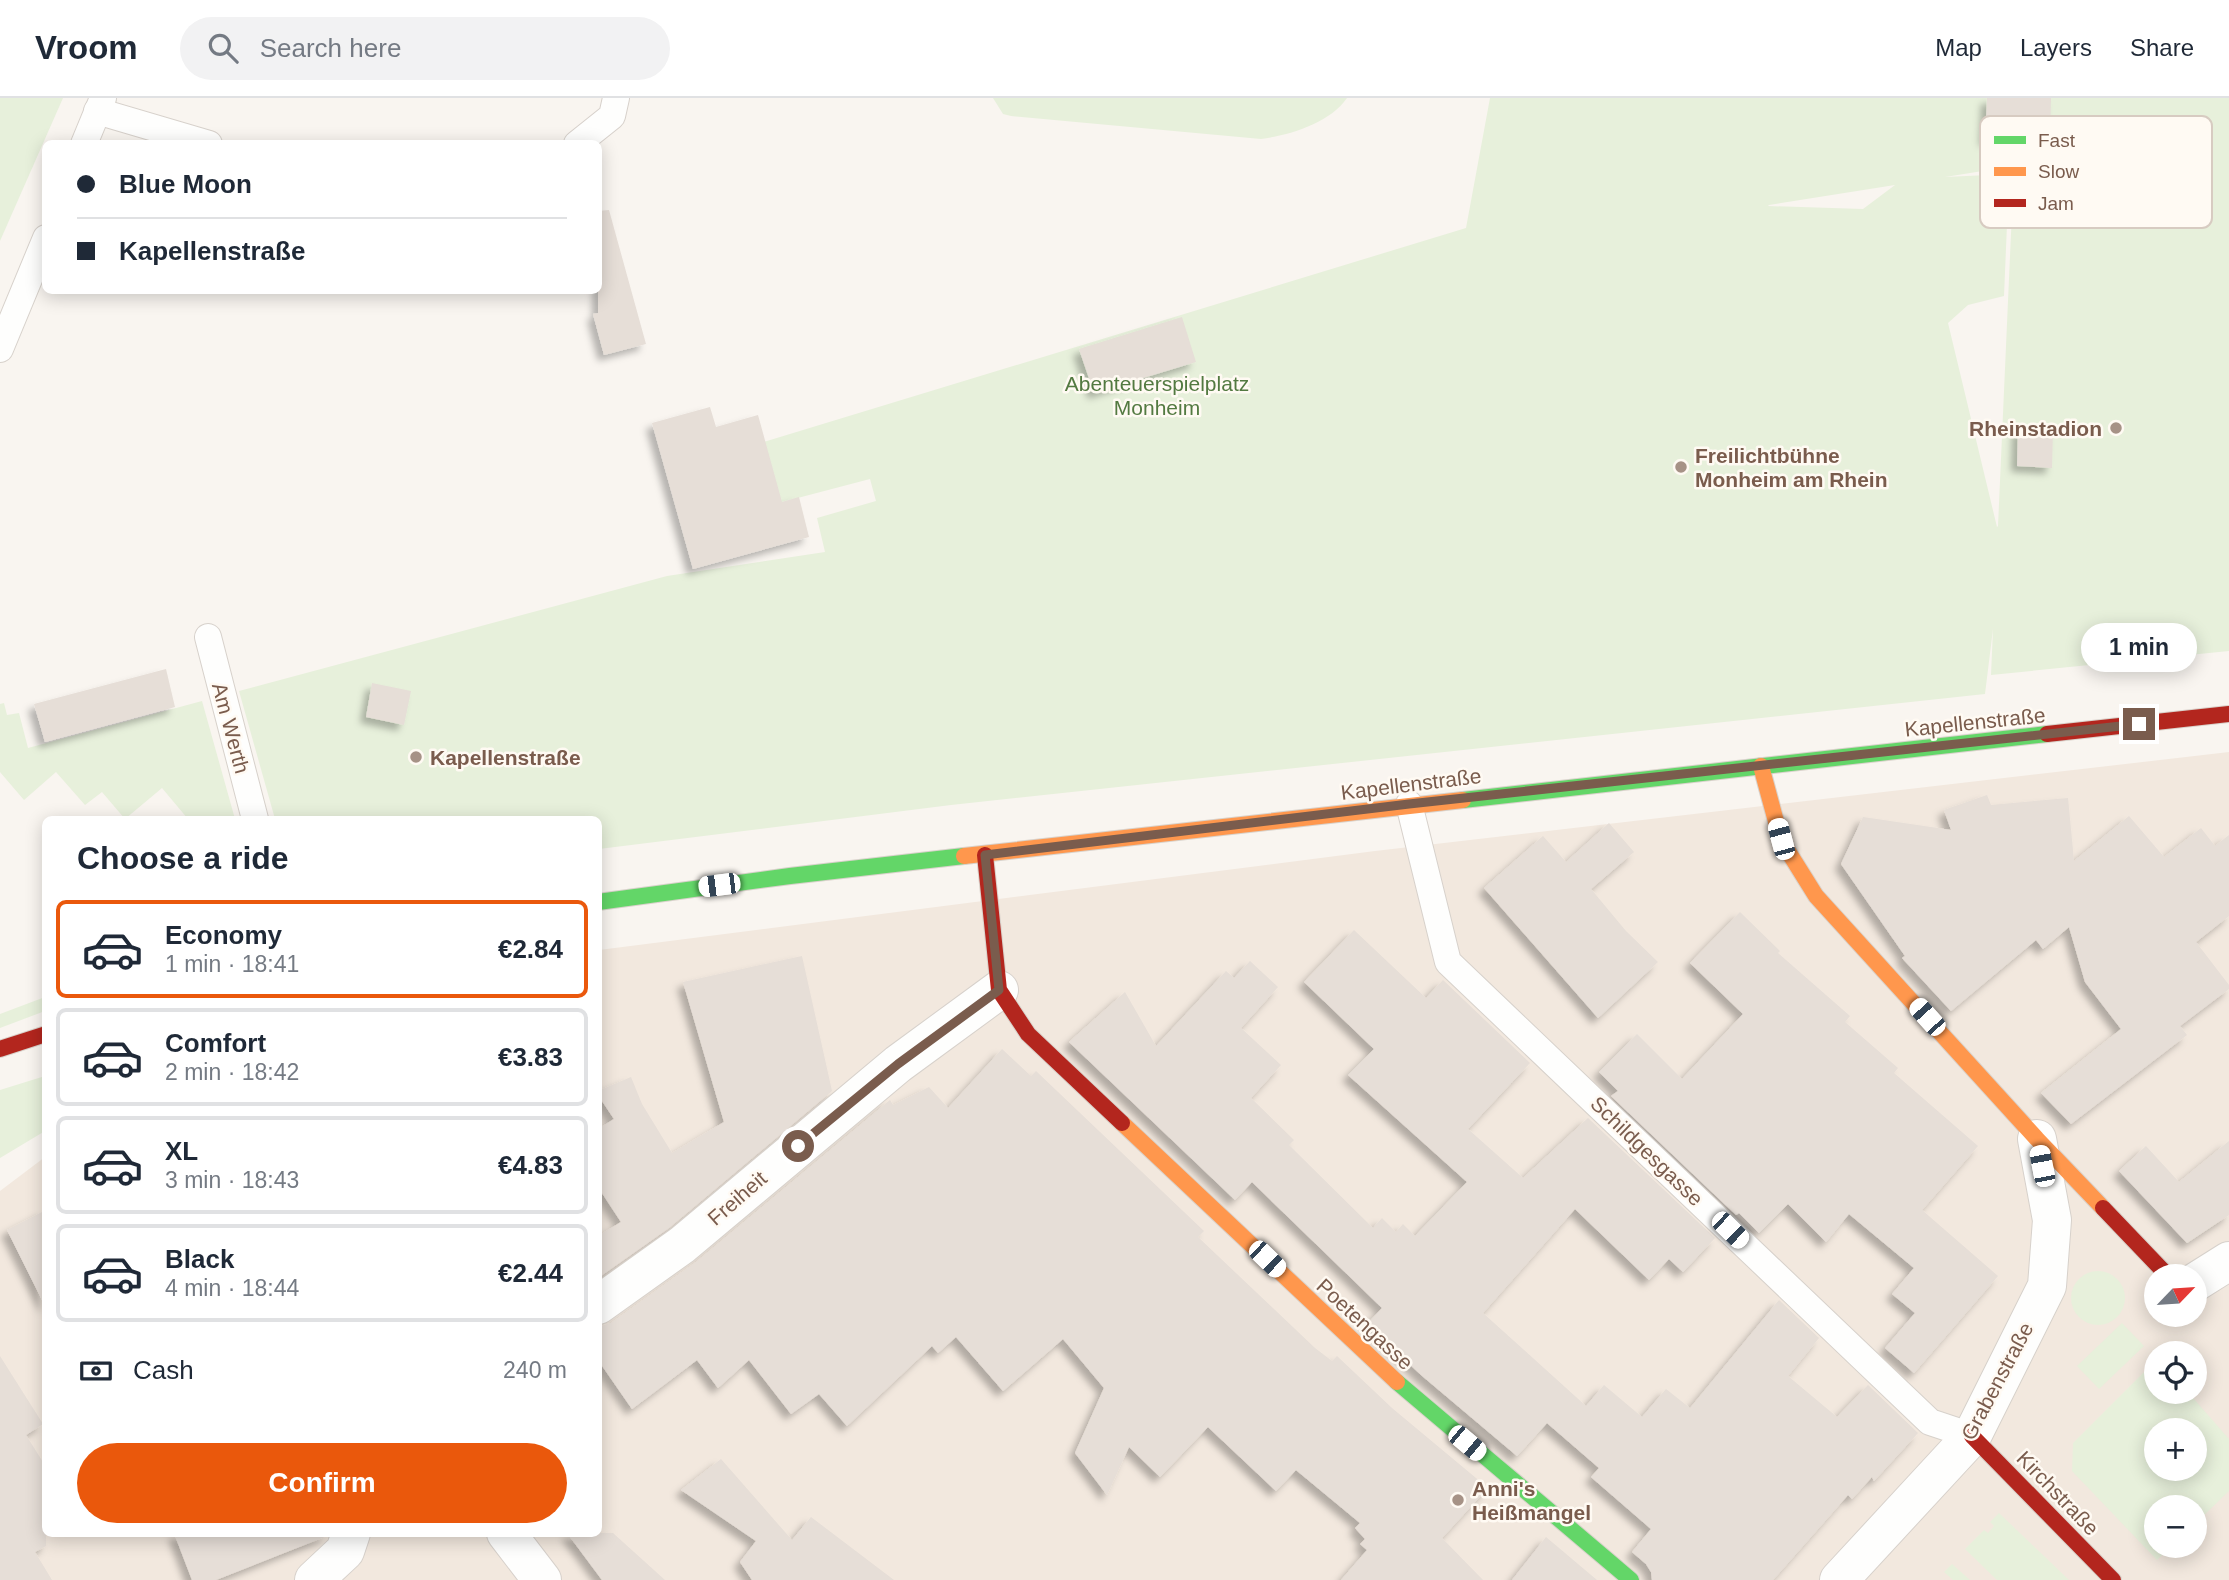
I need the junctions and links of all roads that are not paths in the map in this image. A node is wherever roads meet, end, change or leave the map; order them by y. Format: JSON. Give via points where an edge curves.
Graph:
{"nodes":[{"id":1,"x":616,"y":98,"type":"edge"},
{"id":2,"x":100,"y":104,"type":"edge"},
{"id":3,"x":86,"y":140,"type":"edge"},
{"id":4,"x":198,"y":140,"type":"edge"},
{"id":5,"x":582,"y":140,"type":"edge"},
{"id":6,"x":42,"y":248,"type":"edge"},
{"id":7,"x":0,"y":349,"type":"edge"},
{"id":8,"x":208,"y":637,"type":"dead end"},
{"id":9,"x":2229,"y":714,"type":"edge"},
{"id":10,"x":1761,"y":766,"type":"junction"},
{"id":11,"x":1409,"y":804,"type":"junction"},
{"id":12,"x":254,"y":816,"type":"edge"},
{"id":13,"x":985,"y":855,"type":"junction"},
{"id":14,"x":602,"y":901,"type":"edge"},
{"id":15,"x":999,"y":990,"type":"junction"},
{"id":16,"x":42,"y":1035,"type":"edge"},
{"id":17,"x":0,"y":1049,"type":"edge"},
{"id":18,"x":2037,"y":1139,"type":"junction"},
{"id":19,"x":2229,"y":1261,"type":"edge"},
{"id":20,"x":2157,"y":1264,"type":"edge"},
{"id":21,"x":2207,"y":1275,"type":"edge"},
{"id":22,"x":602,"y":1303,"type":"edge"},
{"id":23,"x":1972,"y":1436,"type":"junction"},
{"id":24,"x":350,"y":1537,"type":"edge"},
{"id":25,"x":509,"y":1537,"type":"edge"},
{"id":26,"x":314,"y":1580,"type":"edge"},
{"id":27,"x":542,"y":1580,"type":"edge"},
{"id":28,"x":1632,"y":1580,"type":"edge"},
{"id":29,"x":1839,"y":1580,"type":"edge"},
{"id":30,"x":2113,"y":1580,"type":"edge"}],
"edges":[{"from":1,"to":5,"type":"lane","via":[[612,116]]},
{"from":2,"to":3,"type":"lane"},
{"from":2,"to":4,"type":"lane"},
{"from":6,"to":7,"type":"lane"},
{"from":8,"to":12,"type":"lane","name":"Am Werth"},
{"from":9,"to":10,"type":"street","name":"Kapellenstraße"},
{"from":10,"to":11,"type":"street","name":"Kapellenstraße"},
{"from":10,"to":18,"type":"street","via":[[1781,839],[1816,896]]},
{"from":11,"to":13,"type":"street","name":"Kapellenstraße"},
{"from":11,"to":23,"type":"lane","name":"Schildgesgasse","via":[[1448,962],[1930,1422]]},
{"from":13,"to":14,"type":"street","name":"Kapellenstraße"},
{"from":13,"to":15,"type":"street"},
{"from":15,"to":22,"type":"street","name":"Freiheit","via":[[898,1064],[682,1245]]},
{"from":15,"to":28,"type":"street","name":"Poetengasse","via":[[1028,1034],[1406,1391]]},
{"from":16,"to":17,"type":"street"},
{"from":18,"to":20,"type":"street"},
{"from":18,"to":23,"type":"street","name":"Grabenstraße","via":[[2052,1220],[2047,1286]]},
{"from":19,"to":21,"type":"street"},
{"from":23,"to":29,"type":"street","name":"Grabenstraße"},
{"from":23,"to":30,"type":"street","name":"Kirchstraße"},
{"from":24,"to":26,"type":"street","via":[[345,1551]]},
{"from":25,"to":27,"type":"street"}]}
